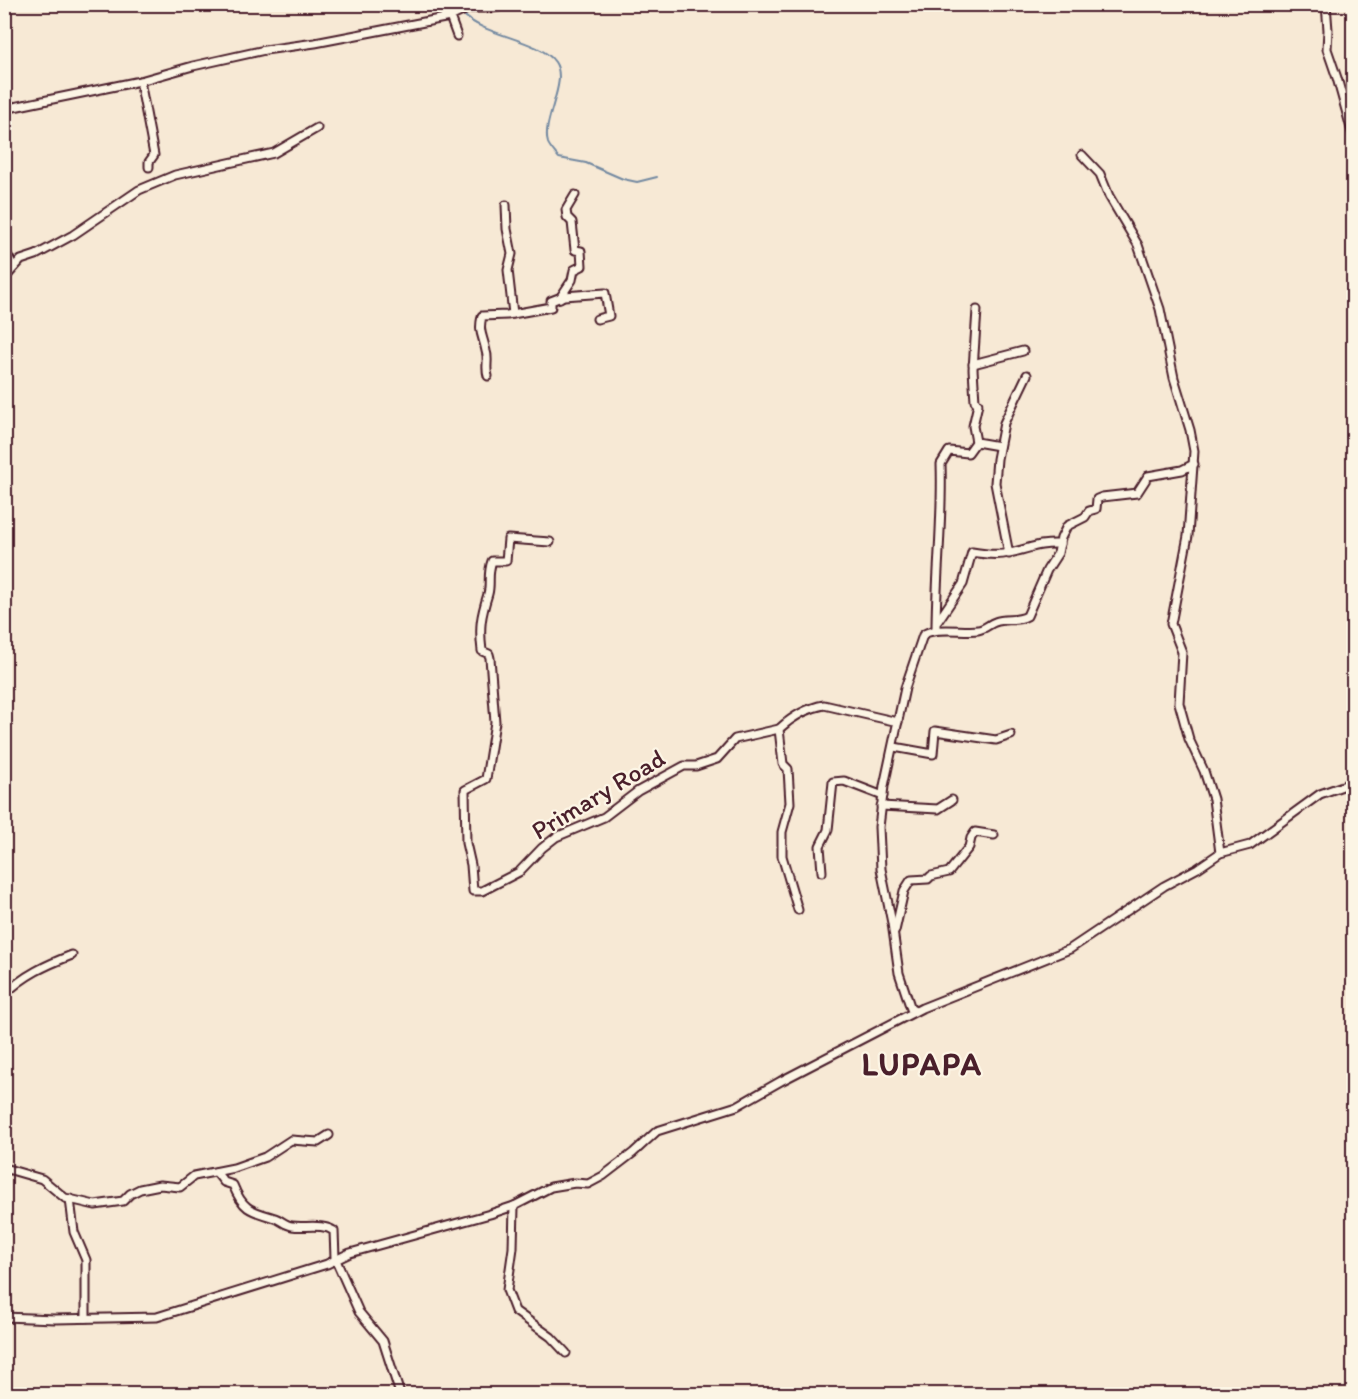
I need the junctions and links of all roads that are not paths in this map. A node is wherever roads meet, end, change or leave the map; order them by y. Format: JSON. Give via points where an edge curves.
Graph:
{"nodes":[{"id":1,"x":515,"y":4,"type":"edge"},
{"id":2,"x":1326,"y":4,"type":"edge"},
{"id":3,"x":450,"y":17,"type":"junction"},
{"id":4,"x":457,"y":36,"type":"dead end"},
{"id":5,"x":140,"y":81,"type":"junction"},
{"id":6,"x":4,"y":109,"type":"edge"},
{"id":7,"x":317,"y":128,"type":"dead end"},
{"id":8,"x":1353,"y":139,"type":"edge"},
{"id":9,"x":1082,"y":155,"type":"dead end"},
{"id":10,"x":149,"y":167,"type":"dead end"},
{"id":11,"x":575,"y":195,"type":"dead end"},
{"id":12,"x":506,"y":205,"type":"dead end"},
{"id":13,"x":4,"y":249,"type":"edge"},
{"id":14,"x":14,"y":267,"type":"junction"},
{"id":15,"x":4,"y":279,"type":"edge"},
{"id":16,"x":560,"y":297,"type":"junction"},
{"id":17,"x":977,"y":310,"type":"dead end"},
{"id":18,"x":513,"y":314,"type":"junction"},
{"id":19,"x":597,"y":319,"type":"dead end"},
{"id":20,"x":1023,"y":351,"type":"dead end"},
{"id":21,"x":973,"y":364,"type":"junction"},
{"id":22,"x":1027,"y":375,"type":"dead end"},
{"id":23,"x":488,"y":376,"type":"dead end"},
{"id":24,"x":976,"y":442,"type":"junction"},
{"id":25,"x":999,"y":446,"type":"junction"},
{"id":26,"x":1194,"y":464,"type":"junction"},
{"id":27,"x":550,"y":542,"type":"dead end"},
{"id":28,"x":1060,"y":544,"type":"junction"},
{"id":29,"x":1009,"y":554,"type":"junction"},
{"id":30,"x":936,"y":627,"type":"junction"},
{"id":31,"x":898,"y":722,"type":"junction"},
{"id":32,"x":779,"y":729,"type":"junction"},
{"id":33,"x":1011,"y":735,"type":"dead end"},
{"id":34,"x":894,"y":747,"type":"junction"},
{"id":35,"x":1353,"y":782,"type":"edge"},
{"id":36,"x":883,"y":796,"type":"junction"},
{"id":37,"x":952,"y":800,"type":"dead end"},
{"id":38,"x":881,"y":806,"type":"junction"},
{"id":39,"x":994,"y":835,"type":"dead end"},
{"id":40,"x":1220,"y":853,"type":"junction"},
{"id":41,"x":822,"y":872,"type":"dead end"},
{"id":42,"x":798,"y":910,"type":"dead end"},
{"id":43,"x":893,"y":937,"type":"junction"},
{"id":44,"x":72,"y":955,"type":"dead end"},
{"id":45,"x":4,"y":995,"type":"edge"},
{"id":46,"x":915,"y":1011,"type":"junction"},
{"id":47,"x":329,"y":1135,"type":"dead end"},
{"id":48,"x":4,"y":1168,"type":"edge"},
{"id":49,"x":216,"y":1172,"type":"junction"},
{"id":50,"x":70,"y":1199,"type":"junction"},
{"id":51,"x":514,"y":1206,"type":"junction"},
{"id":52,"x":335,"y":1258,"type":"junction"},
{"id":53,"x":4,"y":1317,"type":"edge"},
{"id":54,"x":86,"y":1318,"type":"junction"},
{"id":55,"x":566,"y":1353,"type":"dead end"},
{"id":56,"x":400,"y":1395,"type":"edge"}],
"edges":[{"from":1,"to":3,"type":"street","via":[[469,8]]},
{"from":2,"to":8,"type":"street","via":[[1327,49]]},
{"from":3,"to":4,"type":"street"},
{"from":3,"to":5,"type":"street","via":[[265,50]]},
{"from":5,"to":6,"type":"street"},
{"from":5,"to":10,"type":"street","via":[[154,155]]},
{"from":7,"to":14,"type":"street","via":[[274,153],[175,175],[139,190],[74,235]]},
{"from":9,"to":26,"type":"street","via":[[1100,174],[1142,256],[1160,309],[1174,378],[1190,429]]},
{"from":11,"to":16,"type":"street","via":[[566,210],[582,266],[574,270]]},
{"from":12,"to":18,"type":"street"},
{"from":13,"to":14,"type":"street"},
{"from":14,"to":15,"type":"street"},
{"from":16,"to":18,"type":"street","via":[[550,301],[551,307]]},
{"from":16,"to":19,"type":"street","via":[[605,293],[609,316]]},
{"from":17,"to":21,"type":"street"},
{"from":18,"to":23,"type":"street","via":[[482,316],[479,328]]},
{"from":20,"to":21,"type":"street"},
{"from":21,"to":24,"type":"street","via":[[978,404],[973,426]]},
{"from":22,"to":25,"type":"street","via":[[1004,423]]},
{"from":24,"to":25,"type":"street"},
{"from":24,"to":30,"type":"street","via":[[968,453],[949,451],[941,464]]},
{"from":25,"to":29,"type":"street","via":[[994,483]]},
{"from":26,"to":28,"type":"street","via":[[1148,476],[1137,493],[1097,499],[1096,509],[1067,526]]},
{"from":26,"to":40,"type":"street","via":[[1188,536],[1171,624],[1182,652],[1179,703],[1213,798]]},
{"from":27,"to":32,"type":"street","name":"Primary Road","via":[[508,539],[506,561],[490,564],[489,592],[480,621],[482,651],[489,654],[495,722],[486,779],[465,790],[466,843],[473,891],[482,891],[519,872],[556,837],[604,817],[638,791],[684,766],[717,759],[735,739]]},
{"from":28,"to":29,"type":"street","via":[[1043,543]]},
{"from":28,"to":30,"type":"street","via":[[1027,616],[997,621],[981,630]]},
{"from":29,"to":30,"type":"street","via":[[972,552],[963,584]]},
{"from":30,"to":31,"type":"street","via":[[923,635]]},
{"from":31,"to":32,"type":"street","via":[[824,705],[813,707]]},
{"from":31,"to":34,"type":"street"},
{"from":32,"to":42,"type":"street","via":[[783,764],[788,769],[790,803],[782,832],[782,856]]},
{"from":33,"to":34,"type":"street","via":[[996,740],[935,731],[933,754]]},
{"from":34,"to":36,"type":"street"},
{"from":35,"to":40,"type":"street","via":[[1320,794],[1250,845]]},
{"from":36,"to":38,"type":"street"},
{"from":36,"to":41,"type":"street","via":[[844,781],[833,782],[828,830],[820,846]]},
{"from":37,"to":38,"type":"street","via":[[938,809]]},
{"from":38,"to":43,"type":"street","via":[[881,869]]},
{"from":39,"to":43,"type":"street","via":[[975,832],[969,847],[949,872],[911,880],[904,891]]},
{"from":40,"to":46,"type":"street","via":[[1070,949]]},
{"from":43,"to":46,"type":"street","via":[[899,973]]},
{"from":44,"to":45,"type":"street","via":[[34,972]]},
{"from":46,"to":51,"type":"street","via":[[737,1106],[657,1131],[588,1184],[551,1187]]},
{"from":47,"to":49,"type":"street","via":[[318,1142],[291,1140],[265,1157]]},
{"from":48,"to":50,"type":"street","via":[[42,1179]]},
{"from":49,"to":50,"type":"street","via":[[194,1176],[180,1186],[140,1189],[113,1203],[95,1205]]},
{"from":49,"to":52,"type":"street","via":[[224,1182],[233,1185],[238,1200],[250,1209],[290,1226],[334,1231]]},
{"from":50,"to":54,"type":"street","via":[[74,1232],[86,1260]]},
{"from":51,"to":52,"type":"street"},
{"from":51,"to":55,"type":"street","via":[[507,1290],[515,1311]]},
{"from":52,"to":54,"type":"street","via":[[327,1264],[157,1317]]},
{"from":52,"to":56,"type":"street","via":[[359,1312],[383,1341]]},
{"from":53,"to":54,"type":"street"}]}
